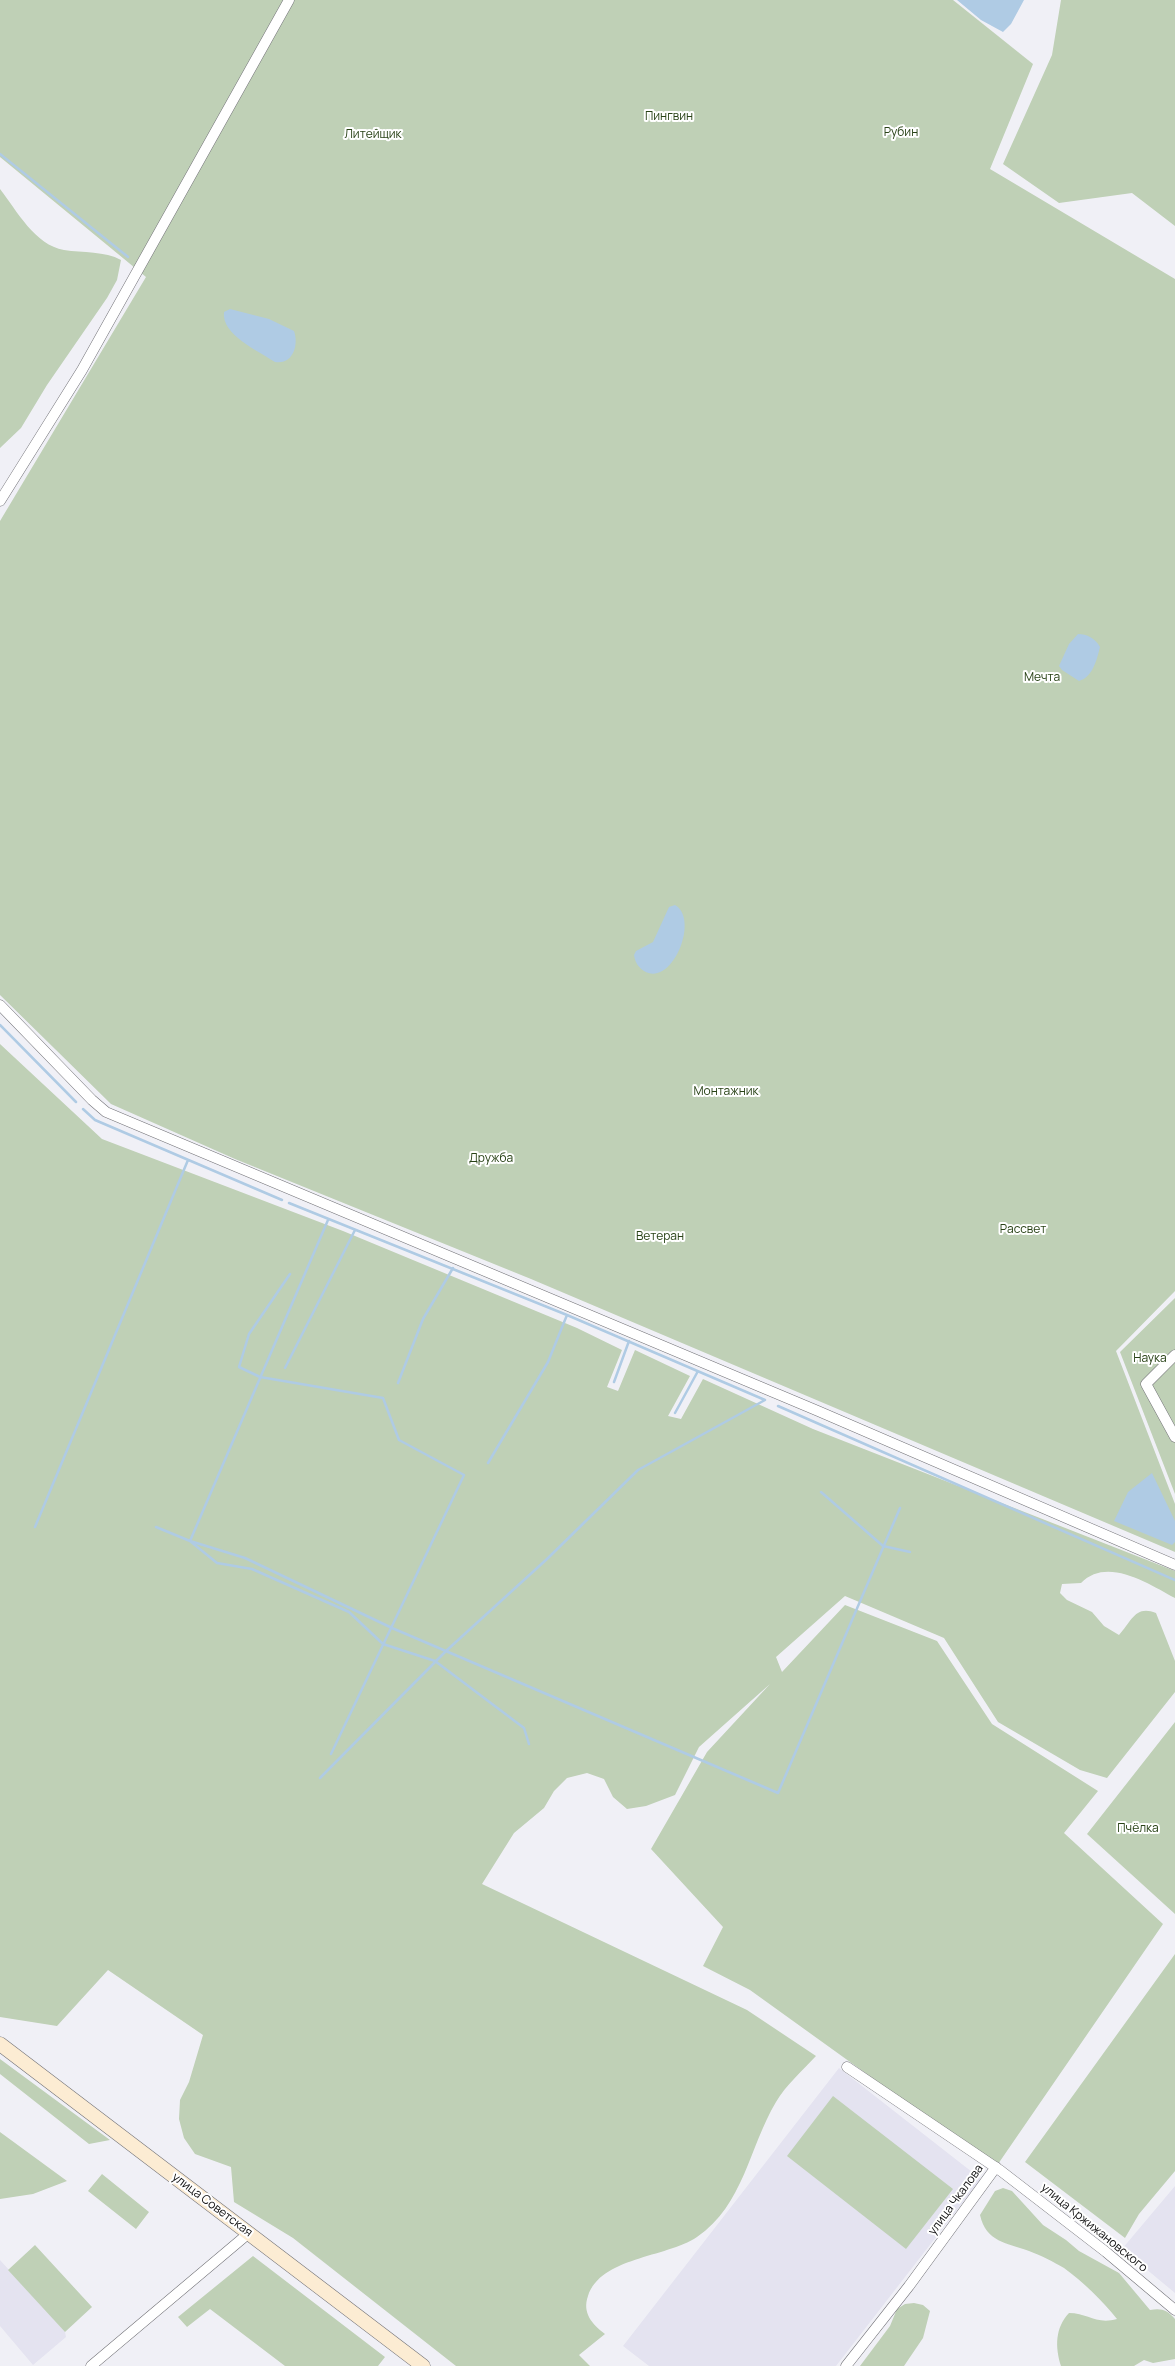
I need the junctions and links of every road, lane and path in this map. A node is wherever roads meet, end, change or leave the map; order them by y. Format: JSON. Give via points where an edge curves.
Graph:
{"nodes":[{"id":1,"x":289,"y":0,"type":"edge"},
{"id":2,"x":0,"y":501,"type":"edge"},
{"id":3,"x":0,"y":1005,"type":"edge"},
{"id":4,"x":1175,"y":1355,"type":"edge"},
{"id":5,"x":1175,"y":1437,"type":"edge"},
{"id":6,"x":1175,"y":1565,"type":"edge"},
{"id":7,"x":0,"y":2044,"type":"edge"},
{"id":8,"x":847,"y":2067,"type":"dead end"},
{"id":9,"x":996,"y":2167,"type":"junction"},
{"id":10,"x":249,"y":2234,"type":"junction"},
{"id":11,"x":1175,"y":2310,"type":"edge"},
{"id":12,"x":91,"y":2366,"type":"edge"},
{"id":13,"x":423,"y":2366,"type":"edge"},
{"id":14,"x":846,"y":2366,"type":"edge"}],
"edges":[{"from":1,"to":2,"type":"street","via":[[82,370]]},
{"from":3,"to":6,"type":"street","via":[[106,1112],[810,1407]]},
{"from":4,"to":5,"type":"street","via":[[1146,1384]]},
{"from":7,"to":10,"type":"street","name":"улица Советская"},
{"from":8,"to":9,"type":"street","name":"улица Чкалова"},
{"from":9,"to":11,"type":"street","name":"улица Кржижановского"},
{"from":9,"to":14,"type":"street","name":"улица Чкалова"},
{"from":10,"to":12,"type":"street"},
{"from":10,"to":13,"type":"street","name":"улица Советская"}]}
